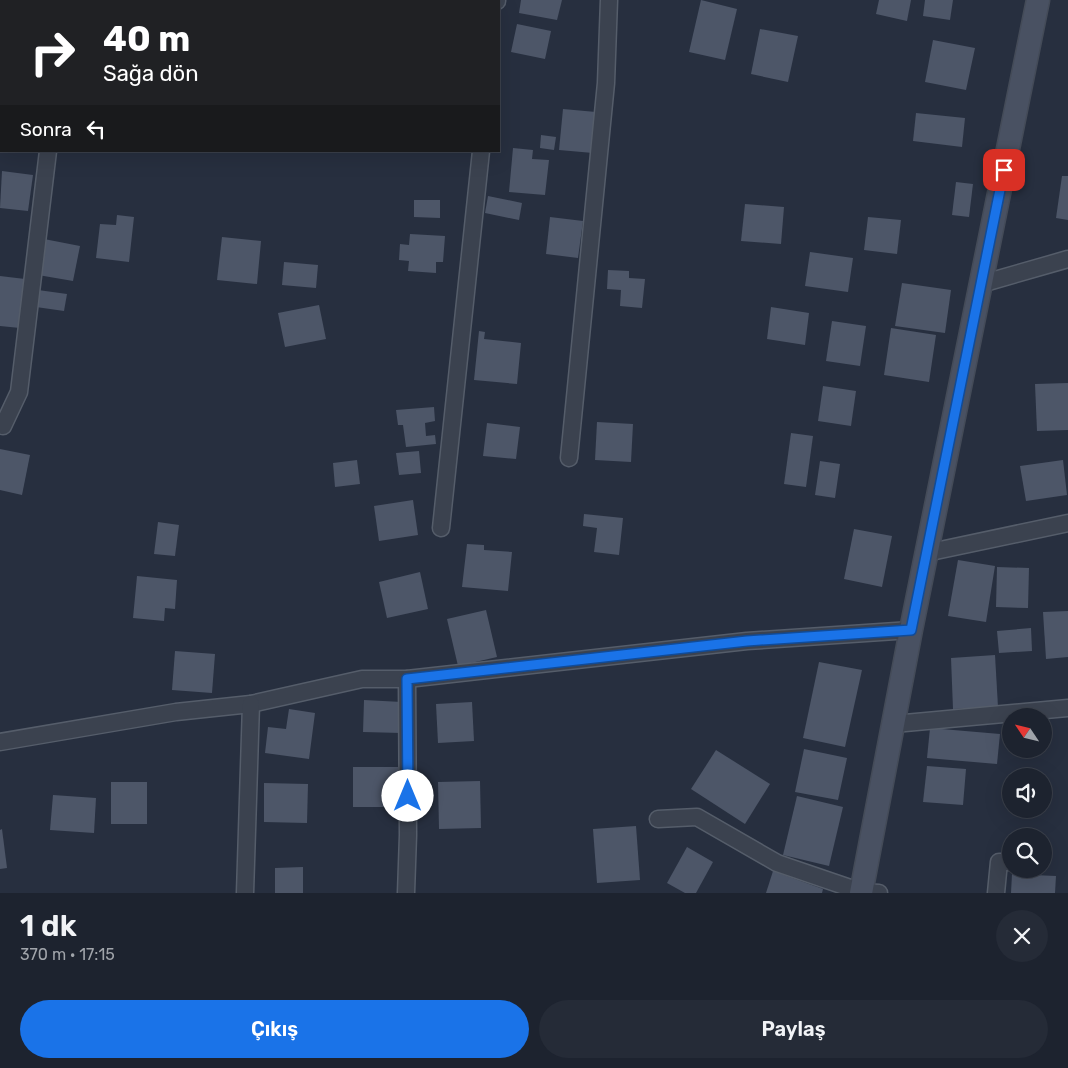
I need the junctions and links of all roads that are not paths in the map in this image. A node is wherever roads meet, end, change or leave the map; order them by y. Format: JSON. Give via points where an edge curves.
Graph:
{"nodes":[{"id":1,"x":609,"y":0,"type":"edge"},
{"id":2,"x":1038,"y":0,"type":"edge"},
{"id":3,"x":48,"y":152,"type":"edge"},
{"id":4,"x":481,"y":152,"type":"edge"},
{"id":5,"x":1068,"y":259,"type":"edge"},
{"id":6,"x":981,"y":284,"type":"junction"},
{"id":7,"x":0,"y":423,"type":"edge"},
{"id":8,"x":570,"y":458,"type":"dead end"},
{"id":9,"x":1068,"y":523,"type":"edge"},
{"id":10,"x":441,"y":528,"type":"dead end"},
{"id":11,"x":926,"y":553,"type":"junction"},
{"id":12,"x":911,"y":630,"type":"junction"},
{"id":13,"x":407,"y":679,"type":"junction"},
{"id":14,"x":250,"y":704,"type":"junction"},
{"id":15,"x":1068,"y":708,"type":"edge"},
{"id":16,"x":894,"y":724,"type":"junction"},
{"id":17,"x":0,"y":742,"type":"edge"},
{"id":18,"x":658,"y":819,"type":"dead end"},
{"id":19,"x":1002,"y":862,"type":"edge"},
{"id":20,"x":245,"y":893,"type":"edge"},
{"id":21,"x":406,"y":893,"type":"edge"},
{"id":22,"x":867,"y":893,"type":"edge"},
{"id":23,"x":996,"y":893,"type":"edge"}],
"edges":[{"from":1,"to":8,"type":"street","via":[[606,83]]},
{"from":2,"to":6,"type":"street"},
{"from":3,"to":7,"type":"street","via":[[19,392],[3,426]]},
{"from":4,"to":10,"type":"street"},
{"from":5,"to":6,"type":"street"},
{"from":6,"to":11,"type":"street"},
{"from":9,"to":11,"type":"street"},
{"from":11,"to":12,"type":"street"},
{"from":12,"to":13,"type":"street","via":[[747,641]]},
{"from":12,"to":16,"type":"street"},
{"from":13,"to":14,"type":"street","via":[[362,679]]},
{"from":13,"to":21,"type":"street"},
{"from":14,"to":17,"type":"street","via":[[176,712]]},
{"from":14,"to":20,"type":"street"},
{"from":15,"to":16,"type":"street"},
{"from":16,"to":22,"type":"street"},
{"from":18,"to":22,"type":"street","via":[[697,816],[777,863]]},
{"from":19,"to":23,"type":"street","via":[[999,862]]}]}
